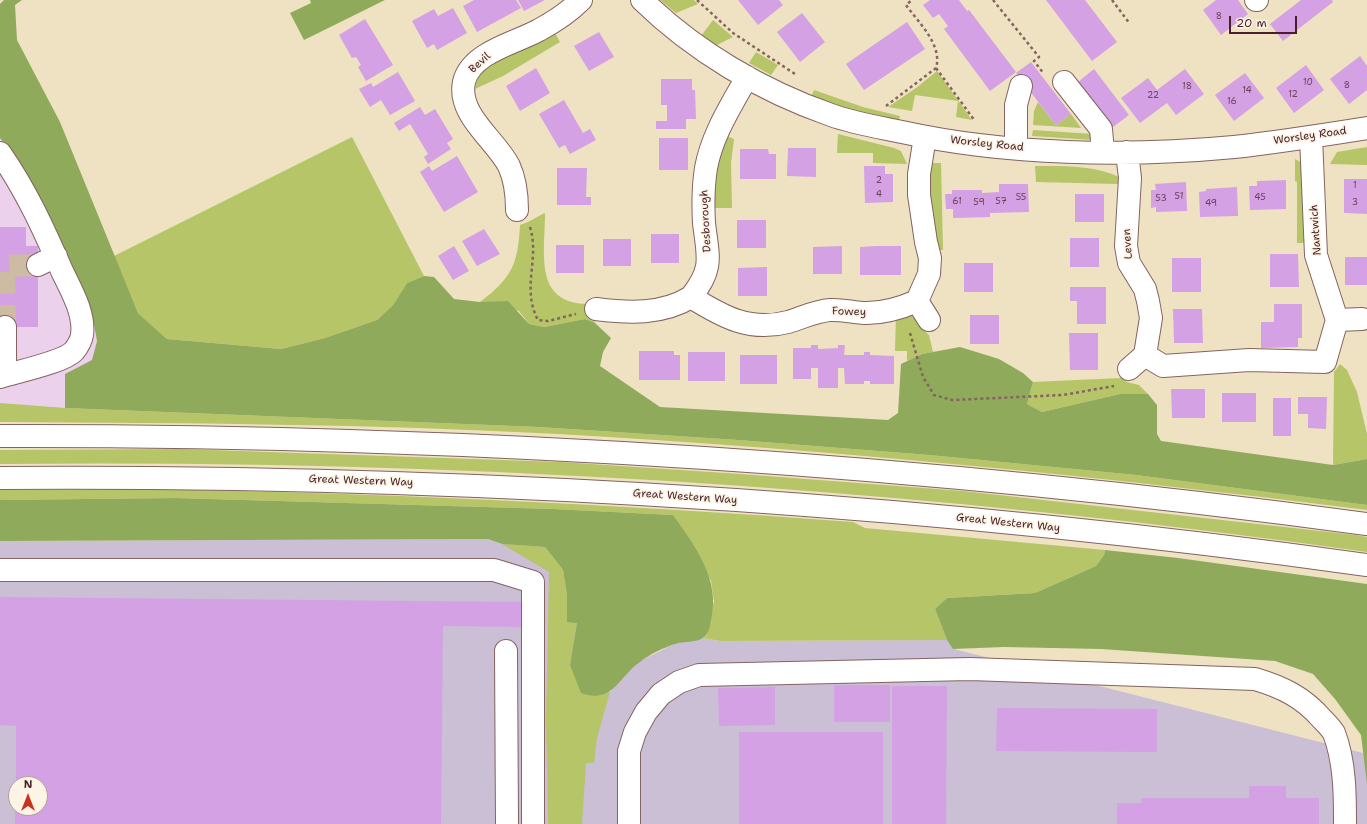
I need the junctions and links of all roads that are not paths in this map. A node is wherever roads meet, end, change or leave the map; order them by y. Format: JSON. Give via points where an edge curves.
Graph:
{"nodes":[{"id":1,"x":581,"y":0,"type":"edge"},
{"id":2,"x":642,"y":0,"type":"edge"},
{"id":3,"x":747,"y":77,"type":"junction"},
{"id":4,"x":1064,"y":82,"type":"road end"},
{"id":5,"x":1021,"y":86,"type":"dead end"},
{"id":6,"x":1367,"y":128,"type":"edge"},
{"id":7,"x":925,"y":137,"type":"junction"},
{"id":8,"x":1311,"y":137,"type":"junction"},
{"id":9,"x":1016,"y":148,"type":"junction"},
{"id":10,"x":1103,"y":152,"type":"junction"},
{"id":11,"x":1127,"y":152,"type":"junction"},
{"id":12,"x":0,"y":153,"type":"edge"},
{"id":13,"x":517,"y":210,"type":"road end"},
{"id":14,"x":691,"y":297,"type":"junction"},
{"id":15,"x":910,"y":304,"type":"junction"},
{"id":16,"x":596,"y":309,"type":"road end"},
{"id":17,"x":1362,"y":319,"type":"dead end"},
{"id":18,"x":929,"y":320,"type":"dead end"},
{"id":19,"x":1337,"y":320,"type":"junction"},
{"id":20,"x":5,"y":327,"type":"tunnel mouth"},
{"id":21,"x":0,"y":376,"type":"edge"},
{"id":22,"x":0,"y":436,"type":"edge"},
{"id":23,"x":0,"y":478,"type":"edge"},
{"id":24,"x":1367,"y":524,"type":"edge"},
{"id":25,"x":1367,"y":564,"type":"edge"},
{"id":26,"x":0,"y":570,"type":"edge"},
{"id":27,"x":506,"y":651,"type":"dead end"},
{"id":28,"x":507,"y":824,"type":"edge"},
{"id":29,"x":533,"y":824,"type":"edge"},
{"id":30,"x":629,"y":824,"type":"edge"},
{"id":31,"x":1345,"y":824,"type":"edge"}],
"edges":[{"from":1,"to":13,"type":"main road","name":"Bevil","via":[[574,8],[539,30],[495,50],[480,60],[465,78],[465,99],[470,113],[509,166]]},
{"from":2,"to":3,"type":"main road","name":"Worsley Road","via":[[682,34]]},
{"from":3,"to":7,"type":"main road","name":"Worsley Road","via":[[832,116]]},
{"from":3,"to":14,"type":"main road","name":"Desborough","via":[[712,146],[706,167],[703,204],[709,257],[701,284]]},
{"from":4,"to":10,"type":"main road","via":[[1101,129]]},
{"from":5,"to":9,"type":"main road","via":[[1016,105]]},
{"from":6,"to":8,"type":"main road","name":"Worsley Road"},
{"from":7,"to":9,"type":"main road","name":"Worsley Road"},
{"from":7,"to":15,"type":"main road","via":[[919,174],[919,195],[930,266],[925,286]]},
{"from":8,"to":11,"type":"main road","name":"Worsley Road","via":[[1234,147]]},
{"from":8,"to":19,"type":"main road","name":"Nantwich","via":[[1316,255]]},
{"from":9,"to":10,"type":"main road","name":"Worsley Road"},
{"from":10,"to":11,"type":"main road","name":"Worsley Road"},
{"from":11,"to":19,"type":"main road","name":"Leven","via":[[1130,178],[1126,246],[1129,263],[1145,289],[1151,318],[1137,362],[1163,366],[1249,360],[1325,362]]},
{"from":12,"to":21,"type":"main road","via":[[37,215],[47,260],[76,303],[82,334],[73,352],[63,358]]},
{"from":14,"to":15,"type":"main road","name":"Fowey","via":[[734,320],[764,326],[830,310],[867,313]]},
{"from":14,"to":16,"type":"main road","name":"Desborough","via":[[668,308],[649,311],[628,313]]},
{"from":15,"to":18,"type":"main road"},
{"from":17,"to":19,"type":"main road"},
{"from":20,"to":21,"type":"main road","via":[[5,362]]},
{"from":22,"to":24,"type":"main road","via":[[322,439],[642,453],[813,465],[1111,492]]},
{"from":23,"to":25,"type":"main road","name":"Great Western Way","via":[[209,477],[323,480],[700,497],[1020,524]]},
{"from":26,"to":29,"type":"main road","via":[[494,570],[533,582]]},
{"from":27,"to":28,"type":"main road"},
{"from":30,"to":31,"type":"main road","via":[[629,751],[635,732],[646,712],[661,694],[679,682],[699,675],[970,669],[1255,679],[1278,685],[1300,698],[1333,732],[1341,761],[1345,792]]}]}
